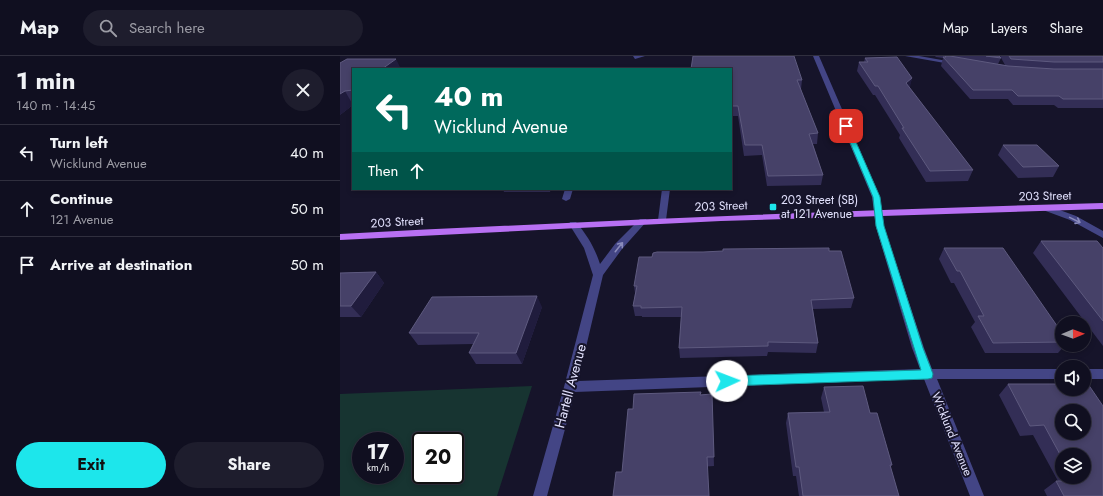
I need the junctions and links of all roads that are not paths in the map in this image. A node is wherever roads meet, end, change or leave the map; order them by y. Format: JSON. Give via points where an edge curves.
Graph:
{"nodes":[{"id":1,"x":636,"y":56,"type":"edge"},
{"id":2,"x":642,"y":56,"type":"edge"},
{"id":3,"x":816,"y":56,"type":"edge"},
{"id":4,"x":908,"y":56,"type":"edge"},
{"id":5,"x":965,"y":65,"type":"edge"},
{"id":6,"x":569,"y":190,"type":"edge"},
{"id":7,"x":666,"y":190,"type":"edge"},
{"id":8,"x":566,"y":198,"type":"dead end"},
{"id":9,"x":1103,"y":206,"type":"edge"},
{"id":10,"x":1046,"y":208,"type":"junction"},
{"id":11,"x":878,"y":212,"type":"junction"},
{"id":12,"x":662,"y":220,"type":"junction"},
{"id":13,"x":642,"y":221,"type":"junction"},
{"id":14,"x":573,"y":224,"type":"junction"},
{"id":15,"x":1103,"y":235,"type":"edge"},
{"id":16,"x":340,"y":237,"type":"edge"},
{"id":17,"x":598,"y":275,"type":"junction"},
{"id":18,"x":928,"y":374,"type":"junction"},
{"id":19,"x":1055,"y":374,"type":"edge"},
{"id":20,"x":1091,"y":374,"type":"edge"},
{"id":21,"x":1103,"y":374,"type":"edge"},
{"id":22,"x":570,"y":387,"type":"junction"},
{"id":23,"x":540,"y":496,"type":"edge"},
{"id":24,"x":977,"y":496,"type":"edge"}],
"edges":[{"from":1,"to":2,"type":"street"},
{"from":3,"to":11,"type":"street","name":"Wicklund Avenue","via":[[876,197]]},
{"from":4,"to":5,"type":"street"},
{"from":6,"to":8,"type":"street"},
{"from":7,"to":12,"type":"street"},
{"from":9,"to":10,"type":"main road","name":"203 Street"},
{"from":10,"to":11,"type":"main road","name":"203 Street"},
{"from":10,"to":15,"type":"street","one_way":true,"via":[[1073,218]]},
{"from":11,"to":12,"type":"main road","name":"203 Street"},
{"from":11,"to":18,"type":"street","name":"Wicklund Avenue","via":[[880,226]]},
{"from":12,"to":13,"type":"main road","name":"203 Street"},
{"from":13,"to":14,"type":"main road","name":"203 Street"},
{"from":17,"to":13,"type":"street","name":"Hartell Avenue","one_way":true,"via":[[606,262]]},
{"from":14,"to":16,"type":"main road","name":"203 Street"},
{"from":14,"to":17,"type":"street","name":"Hartell Avenue","via":[[584,237],[592,253]]},
{"from":17,"to":22,"type":"street","name":"Hartell Avenue"},
{"from":18,"to":19,"type":"street"},
{"from":18,"to":22,"type":"street"},
{"from":18,"to":24,"type":"street","name":"Wicklund Avenue"},
{"from":20,"to":21,"type":"street"},
{"from":22,"to":23,"type":"street","name":"Hartell Avenue"}]}
